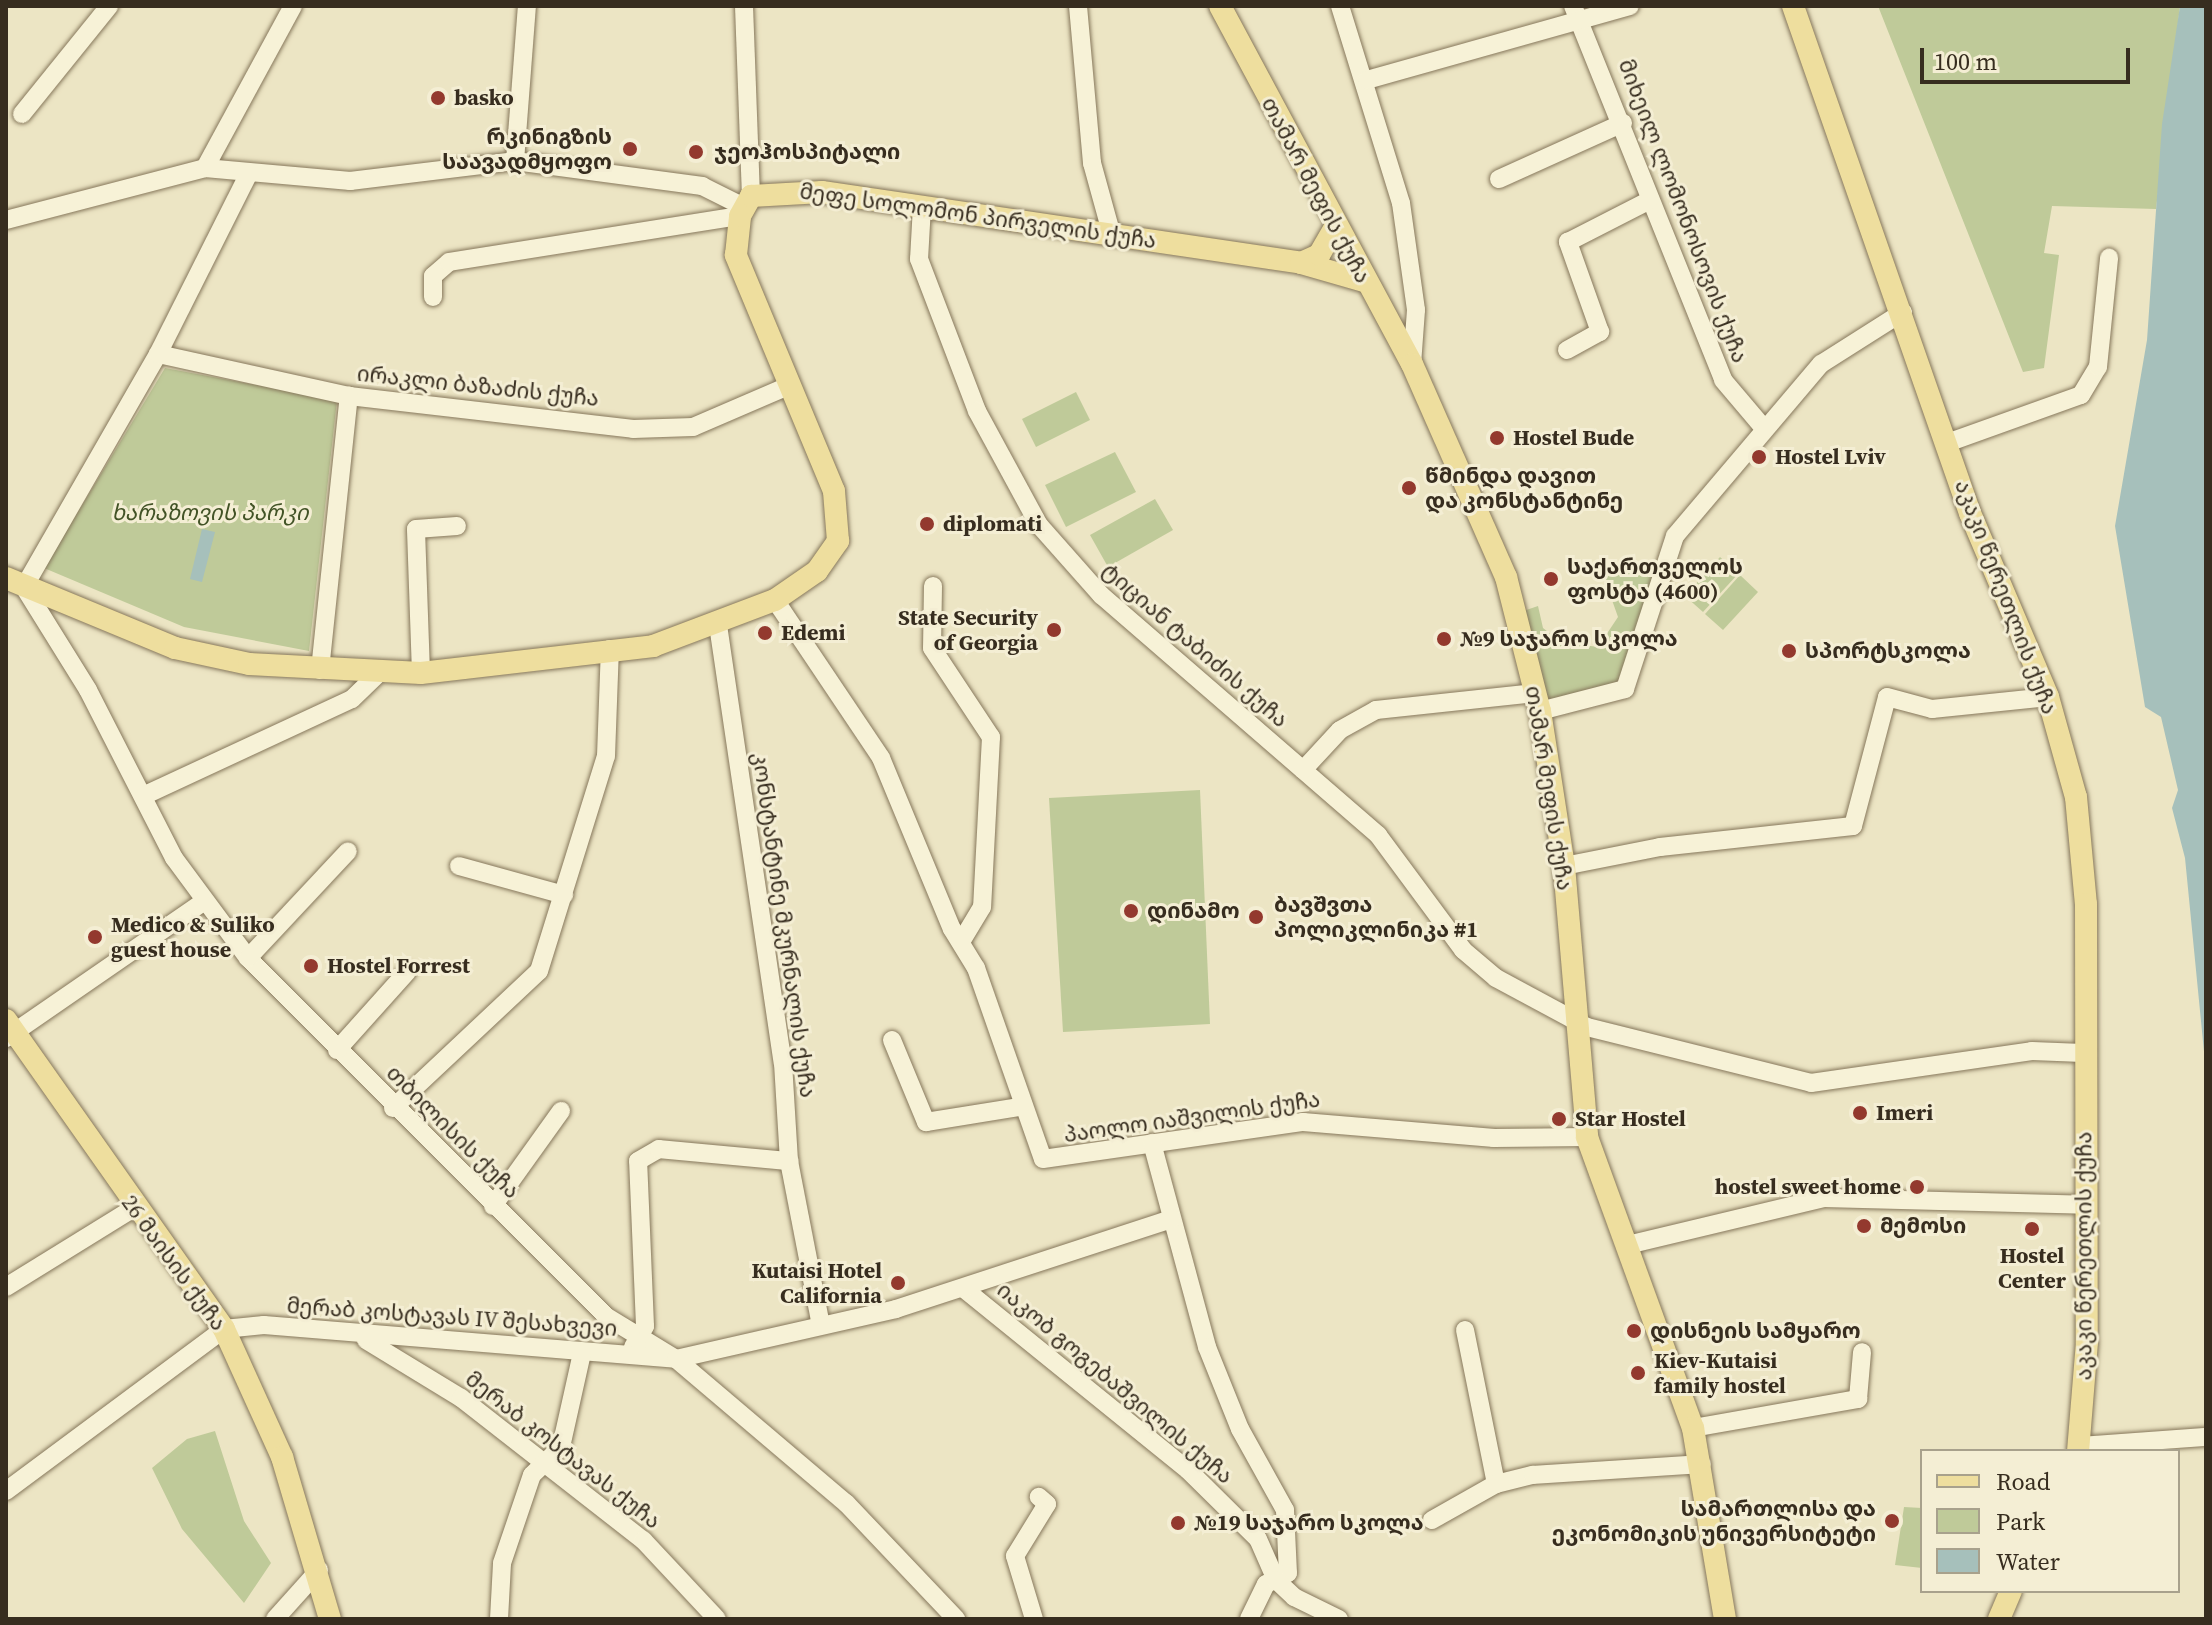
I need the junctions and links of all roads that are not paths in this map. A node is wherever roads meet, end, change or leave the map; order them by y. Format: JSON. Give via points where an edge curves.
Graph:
{"nodes":[{"id":1,"x":109,"y":6,"type":"edge"},
{"id":2,"x":293,"y":6,"type":"edge"},
{"id":3,"x":527,"y":6,"type":"edge"},
{"id":4,"x":744,"y":6,"type":"edge"},
{"id":5,"x":1078,"y":6,"type":"edge"},
{"id":6,"x":1220,"y":6,"type":"edge"},
{"id":7,"x":1340,"y":6,"type":"edge"},
{"id":8,"x":1630,"y":6,"type":"edge"},
{"id":9,"x":1793,"y":6,"type":"edge"},
{"id":10,"x":1575,"y":14,"type":"edge"},
{"id":11,"x":1367,"y":80,"type":"junction"},
{"id":12,"x":22,"y":114,"type":"dead end"},
{"id":13,"x":1623,"y":123,"type":"junction"},
{"id":14,"x":515,"y":161,"type":"junction"},
{"id":15,"x":205,"y":168,"type":"junction"},
{"id":16,"x":248,"y":175,"type":"junction"},
{"id":17,"x":1499,"y":179,"type":"dead end"},
{"id":18,"x":1648,"y":201,"type":"junction"},
{"id":19,"x":745,"y":206,"type":"junction"},
{"id":20,"x":922,"y":206,"type":"junction"},
{"id":21,"x":6,"y":220,"type":"edge"},
{"id":22,"x":1335,"y":227,"type":"junction"},
{"id":23,"x":1111,"y":232,"type":"junction"},
{"id":24,"x":2109,"y":258,"type":"dead end"},
{"id":25,"x":1301,"y":263,"type":"junction"},
{"id":26,"x":1364,"y":281,"type":"junction"},
{"id":27,"x":433,"y":297,"type":"dead end"},
{"id":28,"x":1903,"y":312,"type":"junction"},
{"id":29,"x":1567,"y":350,"type":"dead end"},
{"id":30,"x":158,"y":354,"type":"junction"},
{"id":31,"x":1412,"y":364,"type":"junction"},
{"id":32,"x":788,"y":386,"type":"junction"},
{"id":33,"x":349,"y":396,"type":"junction"},
{"id":34,"x":1762,"y":426,"type":"junction"},
{"id":35,"x":1947,"y":443,"type":"junction"},
{"id":36,"x":457,"y":526,"type":"dead end"},
{"id":37,"x":15,"y":582,"type":"edge"},
{"id":38,"x":933,"y":586,"type":"dead end"},
{"id":39,"x":775,"y":600,"type":"junction"},
{"id":40,"x":718,"y":625,"type":"junction"},
{"id":41,"x":610,"y":649,"type":"junction"},
{"id":42,"x":320,"y":670,"type":"junction"},
{"id":43,"x":379,"y":673,"type":"junction"},
{"id":44,"x":421,"y":673,"type":"junction"},
{"id":45,"x":2048,"y":697,"type":"junction"},
{"id":46,"x":1538,"y":702,"type":"junction"},
{"id":47,"x":1303,"y":770,"type":"junction"},
{"id":48,"x":143,"y":796,"type":"junction"},
{"id":49,"x":348,"y":851,"type":"dead end"},
{"id":50,"x":459,"y":866,"type":"dead end"},
{"id":51,"x":1564,"y":866,"type":"junction"},
{"id":52,"x":564,"y":895,"type":"junction"},
{"id":53,"x":202,"y":903,"type":"junction"},
{"id":54,"x":962,"y":940,"type":"junction"},
{"id":55,"x":248,"y":958,"type":"junction"},
{"id":56,"x":407,"y":972,"type":"dead end"},
{"id":57,"x":1578,"y":1019,"type":"junction"},
{"id":58,"x":8,"y":1031,"type":"edge"},
{"id":59,"x":892,"y":1040,"type":"dead end"},
{"id":60,"x":337,"y":1050,"type":"junction"},
{"id":61,"x":2083,"y":1053,"type":"junction"},
{"id":62,"x":1020,"y":1107,"type":"junction"},
{"id":63,"x":393,"y":1108,"type":"junction"},
{"id":64,"x":561,"y":1111,"type":"dead end"},
{"id":65,"x":1587,"y":1137,"type":"junction"},
{"id":66,"x":1152,"y":1143,"type":"junction"},
{"id":67,"x":789,"y":1161,"type":"junction"},
{"id":68,"x":2086,"y":1205,"type":"junction"},
{"id":69,"x":493,"y":1206,"type":"junction"},
{"id":70,"x":134,"y":1208,"type":"junction"},
{"id":71,"x":1172,"y":1219,"type":"junction"},
{"id":72,"x":1632,"y":1244,"type":"junction"},
{"id":73,"x":6,"y":1287,"type":"edge"},
{"id":74,"x":963,"y":1288,"type":"junction"},
{"id":75,"x":821,"y":1325,"type":"junction"},
{"id":76,"x":224,"y":1329,"type":"junction"},
{"id":77,"x":1465,"y":1330,"type":"dead end"},
{"id":78,"x":364,"y":1338,"type":"junction"},
{"id":79,"x":633,"y":1347,"type":"junction"},
{"id":80,"x":1862,"y":1352,"type":"dead end"},
{"id":81,"x":582,"y":1353,"type":"junction"},
{"id":82,"x":676,"y":1359,"type":"junction"},
{"id":83,"x":1693,"y":1428,"type":"junction"},
{"id":84,"x":2206,"y":1437,"type":"edge"},
{"id":85,"x":2174,"y":1445,"type":"edge"},
{"id":86,"x":2079,"y":1448,"type":"edge"},
{"id":87,"x":1702,"y":1464,"type":"junction"},
{"id":88,"x":547,"y":1465,"type":"junction"},
{"id":89,"x":1496,"y":1484,"type":"junction"},
{"id":90,"x":6,"y":1491,"type":"edge"},
{"id":91,"x":1039,"y":1497,"type":"dead end"},
{"id":92,"x":1432,"y":1520,"type":"dead end"},
{"id":93,"x":319,"y":1570,"type":"junction"},
{"id":94,"x":1276,"y":1580,"type":"junction"},
{"id":95,"x":2010,"y":1593,"type":"edge"},
{"id":96,"x":275,"y":1619,"type":"edge"},
{"id":97,"x":330,"y":1619,"type":"edge"},
{"id":98,"x":499,"y":1619,"type":"edge"},
{"id":99,"x":717,"y":1619,"type":"edge"},
{"id":100,"x":956,"y":1619,"type":"edge"},
{"id":101,"x":1034,"y":1619,"type":"edge"},
{"id":102,"x":1249,"y":1619,"type":"edge"},
{"id":103,"x":1339,"y":1619,"type":"edge"},
{"id":104,"x":1725,"y":1619,"type":"edge"},
{"id":105,"x":1999,"y":1619,"type":"edge"}],
"edges":[{"from":1,"to":12,"type":"street"},
{"from":2,"to":15,"type":"street"},
{"from":3,"to":14,"type":"street"},
{"from":4,"to":19,"type":"street"},
{"from":5,"to":23,"type":"street","via":[[1092,163]]},
{"from":6,"to":22,"type":"main road","name":"თამარ მეფის ქუჩა"},
{"from":7,"to":11,"type":"street"},
{"from":8,"to":10,"type":"street"},
{"from":9,"to":28,"type":"main road","name":"აკაკი წერეთლის ქუჩა"},
{"from":10,"to":11,"type":"street"},
{"from":10,"to":13,"type":"street","name":"მიხეილ ლომონოსოვის ქუჩა"},
{"from":11,"to":31,"type":"street","via":[[1406,236],[1416,310]]},
{"from":13,"to":17,"type":"street"},
{"from":13,"to":18,"type":"street","name":"მიხეილ ლომონოსოვის ქუჩა"},
{"from":14,"to":16,"type":"street","via":[[350,181]]},
{"from":14,"to":19,"type":"street","via":[[702,186]]},
{"from":15,"to":16,"type":"street"},
{"from":15,"to":21,"type":"street"},
{"from":16,"to":30,"type":"street"},
{"from":18,"to":29,"type":"street","via":[[1568,242],[1600,332]]},
{"from":18,"to":34,"type":"street","name":"მიხეილ ლომონოსოვის ქუჩა","via":[[1723,380]]},
{"from":19,"to":20,"type":"main road","name":"მეფე სოლომონ პირველის ქუჩა","via":[[822,192]]},
{"from":19,"to":27,"type":"street","via":[[449,262],[433,276]]},
{"from":19,"to":32,"type":"main road","via":[[739,266]]},
{"from":20,"to":23,"type":"main road","name":"მეფე სოლომონ პირველის ქუჩა"},
{"from":20,"to":47,"type":"street","name":"ტიციან ტაბიძის ქუჩა","via":[[925,273],[977,411],[1039,525],[1101,595]]},
{"from":22,"to":25,"type":"main road","via":[[1319,255]]},
{"from":22,"to":26,"type":"main road","name":"თამარ მეფის ქუჩა"},
{"from":23,"to":25,"type":"main road","name":"მეფე სოლომონ პირველის ქუჩა"},
{"from":24,"to":35,"type":"street","via":[[2098,367],[2081,395]]},
{"from":25,"to":26,"type":"main road","name":"მეფე სოლომონ პირველის ქუჩა"},
{"from":26,"to":31,"type":"main road","name":"თამარ მეფის ქუჩა"},
{"from":28,"to":34,"type":"street","via":[[1842,344]]},
{"from":28,"to":35,"type":"main road","name":"აკაკი წერეთლის ქუჩა"},
{"from":30,"to":33,"type":"street","name":"ირაკლი ბაზაძის ქუჩა"},
{"from":30,"to":37,"type":"street"},
{"from":31,"to":46,"type":"main road","name":"თამარ მეფის ქუჩა","via":[[1489,526]]},
{"from":32,"to":33,"type":"street","name":"ირაკლი ბაზაძის ქუჩა","via":[[670,430]]},
{"from":32,"to":39,"type":"main road","via":[[841,517],[838,541],[822,565]]},
{"from":33,"to":42,"type":"street"},
{"from":34,"to":46,"type":"street","via":[[1675,536],[1625,689]]},
{"from":35,"to":45,"type":"main road","name":"აკაკი წერეთლის ქუჩა"},
{"from":36,"to":44,"type":"street","via":[[416,529]]},
{"from":37,"to":42,"type":"main road","via":[[175,648]]},
{"from":37,"to":48,"type":"street","name":"თბილისის ქუჩა"},
{"from":38,"to":54,"type":"street","via":[[932,648],[991,737],[982,907]]},
{"from":39,"to":40,"type":"main road"},
{"from":39,"to":54,"type":"street","name":"პაოლო იაშვილის ქუჩა","via":[[872,741]]},
{"from":40,"to":41,"type":"main road","via":[[653,646]]},
{"from":40,"to":67,"type":"street","name":"კონსტანტინე მკურნალის ქუჩა","via":[[783,1063]]},
{"from":41,"to":44,"type":"main road"},
{"from":41,"to":52,"type":"street","via":[[606,756]]},
{"from":42,"to":43,"type":"main road"},
{"from":43,"to":44,"type":"main road"},
{"from":43,"to":48,"type":"street","via":[[352,699]]},
{"from":45,"to":51,"type":"street","via":[[1932,709],[1887,697],[1853,826],[1660,847]]},
{"from":45,"to":61,"type":"main road","name":"აკაკი წერეთლის ქუჩა","via":[[2076,797],[2086,877]]},
{"from":46,"to":47,"type":"street","via":[[1376,710],[1340,730]]},
{"from":46,"to":51,"type":"main road","name":"თამარ მეფის ქუჩა"},
{"from":47,"to":57,"type":"street","name":"ტიციან ტაბიძის ქუჩა","via":[[1378,835],[1469,955],[1496,978]]},
{"from":48,"to":53,"type":"street","name":"თბილისის ქუჩა"},
{"from":49,"to":55,"type":"street"},
{"from":50,"to":52,"type":"street"},
{"from":51,"to":57,"type":"main road","name":"თამარ მეფის ქუჩა"},
{"from":52,"to":63,"type":"street","via":[[539,971]]},
{"from":53,"to":55,"type":"street","name":"თბილისის ქუჩა"},
{"from":53,"to":58,"type":"street"},
{"from":54,"to":62,"type":"street","name":"პაოლო იაშვილის ქუჩა"},
{"from":55,"to":60,"type":"street","name":"თბილისის ქუჩა"},
{"from":56,"to":60,"type":"street"},
{"from":57,"to":61,"type":"street","name":"ტიციან ტაბიძის ქუჩა","via":[[1811,1083],[2032,1051]]},
{"from":57,"to":65,"type":"main road","name":"თამარ მეფის ქუჩა"},
{"from":58,"to":70,"type":"main road","name":"26 მაისის ქუჩა"},
{"from":59,"to":62,"type":"street","via":[[926,1122]]},
{"from":60,"to":63,"type":"street","name":"თბილისის ქუჩა"},
{"from":61,"to":68,"type":"main road","name":"აკაკი წერეთლის ქუჩა"},
{"from":62,"to":66,"type":"street","name":"პაოლო იაშვილის ქუჩა","via":[[1043,1159]]},
{"from":63,"to":69,"type":"street","name":"თბილისის ქუჩა"},
{"from":64,"to":69,"type":"street"},
{"from":65,"to":66,"type":"street","name":"პაოლო იაშვილის ქუჩა","via":[[1494,1138],[1303,1122]]},
{"from":65,"to":72,"type":"main road","name":"თამარ მეფის ქუჩა"},
{"from":66,"to":71,"type":"street"},
{"from":67,"to":75,"type":"street","name":"კონსტანტინე მკურნალის ქუჩა"},
{"from":67,"to":79,"type":"street","via":[[659,1149],[638,1161],[645,1326]]},
{"from":68,"to":72,"type":"street","via":[[1823,1198]]},
{"from":68,"to":86,"type":"main road","name":"აკაკი წერეთლის ქუჩა"},
{"from":69,"to":79,"type":"street","name":"თბილისის ქუჩა"},
{"from":70,"to":73,"type":"street"},
{"from":70,"to":76,"type":"main road","name":"26 მაისის ქუჩა"},
{"from":71,"to":74,"type":"street"},
{"from":71,"to":94,"type":"street","via":[[1207,1347],[1240,1429],[1285,1510],[1288,1573]]},
{"from":72,"to":83,"type":"main road","name":"თამარ მეფის ქუჩა","via":[[1664,1361]]},
{"from":74,"to":75,"type":"street","name":"იაკობ გოგებაშვილის ქუჩა"},
{"from":74,"to":94,"type":"street","name":"იაკობ გოგებაშვილის ქუჩა","via":[[1188,1470],[1258,1539]]},
{"from":75,"to":82,"type":"street","name":"იაკობ გოგებაშვილის ქუჩა"},
{"from":76,"to":78,"type":"street","name":"მერაბ კოსტავას IV შესახვევი","via":[[264,1325]]},
{"from":76,"to":90,"type":"street"},
{"from":76,"to":93,"type":"main road","name":"26 მაისის ქუჩა","via":[[282,1457]]},
{"from":77,"to":89,"type":"street"},
{"from":78,"to":81,"type":"street","name":"მერაბ კოსტავას IV შესახვევი"},
{"from":78,"to":88,"type":"street","name":"მერაბ კოსტავას ქუჩა","via":[[461,1398]]},
{"from":79,"to":81,"type":"street","name":"მერაბ კოსტავას IV შესახვევი"},
{"from":79,"to":82,"type":"street","name":"თბილისის ქუჩა"},
{"from":80,"to":83,"type":"street","via":[[1858,1399]]},
{"from":81,"to":88,"type":"street","via":[[574,1411]]},
{"from":82,"to":100,"type":"street","name":"თბილისის ქუჩა","via":[[846,1503]]},
{"from":83,"to":87,"type":"main road","name":"თამარ მეფის ქუჩა"},
{"from":84,"to":85,"type":"street"},
{"from":85,"to":86,"type":"street"},
{"from":87,"to":89,"type":"street"},
{"from":87,"to":104,"type":"main road","name":"თამარ მეფის ქუჩა"},
{"from":88,"to":98,"type":"street","via":[[532,1475],[502,1563]]},
{"from":88,"to":99,"type":"street","name":"მერაბ კოსტავას ქუჩა","via":[[643,1540]]},
{"from":89,"to":92,"type":"street"},
{"from":91,"to":101,"type":"street","via":[[1047,1504],[1015,1556]]},
{"from":93,"to":96,"type":"street"},
{"from":93,"to":97,"type":"main road","name":"26 მაისის ქუჩა"},
{"from":94,"to":102,"type":"street","via":[[1266,1584]]},
{"from":94,"to":103,"type":"street"},
{"from":95,"to":105,"type":"main road"}]}
